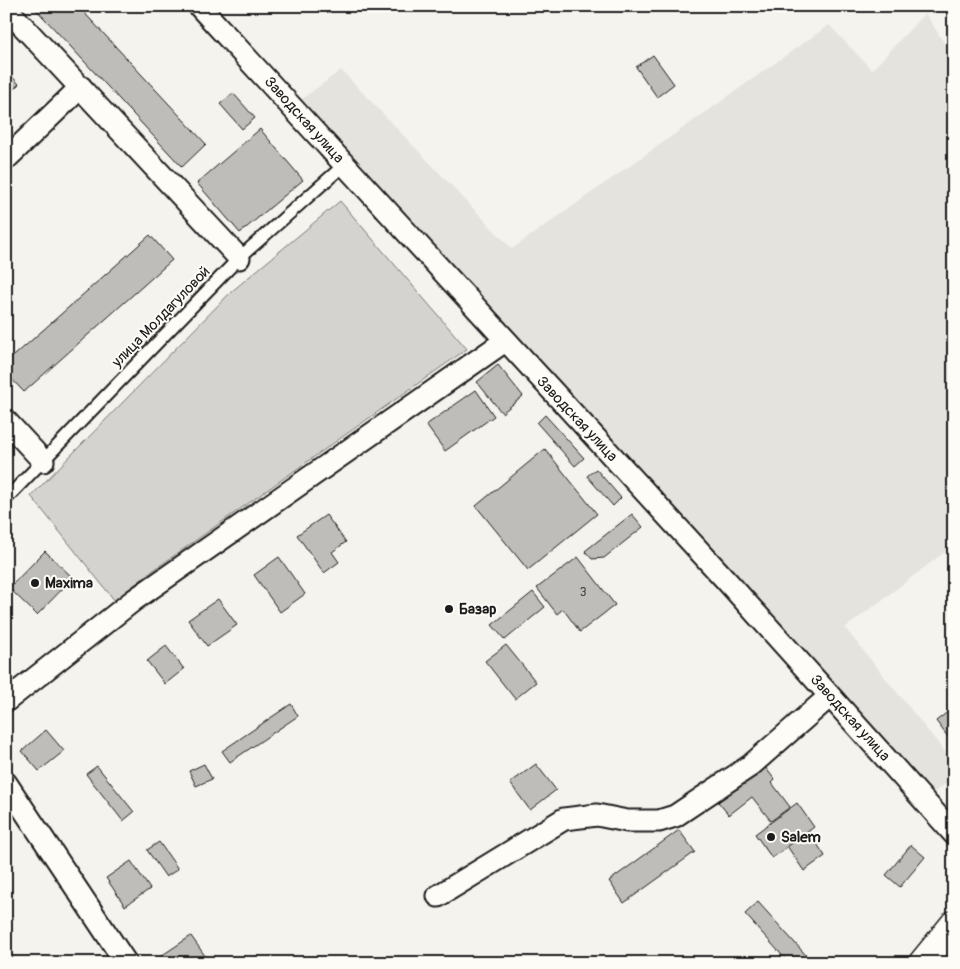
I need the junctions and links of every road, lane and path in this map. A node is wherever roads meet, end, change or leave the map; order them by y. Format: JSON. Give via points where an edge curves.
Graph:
{"nodes":[{"id":1,"x":199,"y":6,"type":"edge"},
{"id":2,"x":6,"y":8,"type":"edge"},
{"id":3,"x":82,"y":87,"type":"junction"},
{"id":4,"x":6,"y":159,"type":"edge"},
{"id":5,"x":344,"y":165,"type":"junction"},
{"id":6,"x":239,"y":258,"type":"junction"},
{"id":7,"x":505,"y":341,"type":"junction"},
{"id":8,"x":6,"y":421,"type":"edge"},
{"id":9,"x":43,"y":461,"type":"junction"},
{"id":10,"x":6,"y":499,"type":"edge"},
{"id":11,"x":830,"y":696,"type":"junction"},
{"id":12,"x":6,"y":701,"type":"edge"},
{"id":13,"x":6,"y":783,"type":"edge"},
{"id":14,"x":952,"y":829,"type":"edge"},
{"id":15,"x":438,"y":896,"type":"dead end"},
{"id":16,"x":954,"y":925,"type":"edge"},
{"id":17,"x":126,"y":963,"type":"edge"},
{"id":18,"x":924,"y":963,"type":"edge"}],
"edges":[{"from":1,"to":5,"type":"street","name":"Заводская улица"},
{"from":2,"to":3,"type":"street"},
{"from":3,"to":4,"type":"street"},
{"from":3,"to":6,"type":"street"},
{"from":5,"to":6,"type":"lane","name":"улица Молдагуловой"},
{"from":5,"to":7,"type":"street","name":"Заводская улица"},
{"from":6,"to":9,"type":"lane","name":"улица Молдагуловой"},
{"from":7,"to":11,"type":"street","name":"Заводская улица"},
{"from":7,"to":12,"type":"street","via":[[134,600]]},
{"from":8,"to":9,"type":"street"},
{"from":9,"to":10,"type":"lane","name":"улица Молдагуловой"},
{"from":11,"to":14,"type":"street","name":"Заводская улица"},
{"from":11,"to":15,"type":"street","via":[[750,766],[675,816],[660,821],[627,821],[597,815],[564,819]]},
{"from":13,"to":17,"type":"street"},
{"from":16,"to":18,"type":"main road"}]}
